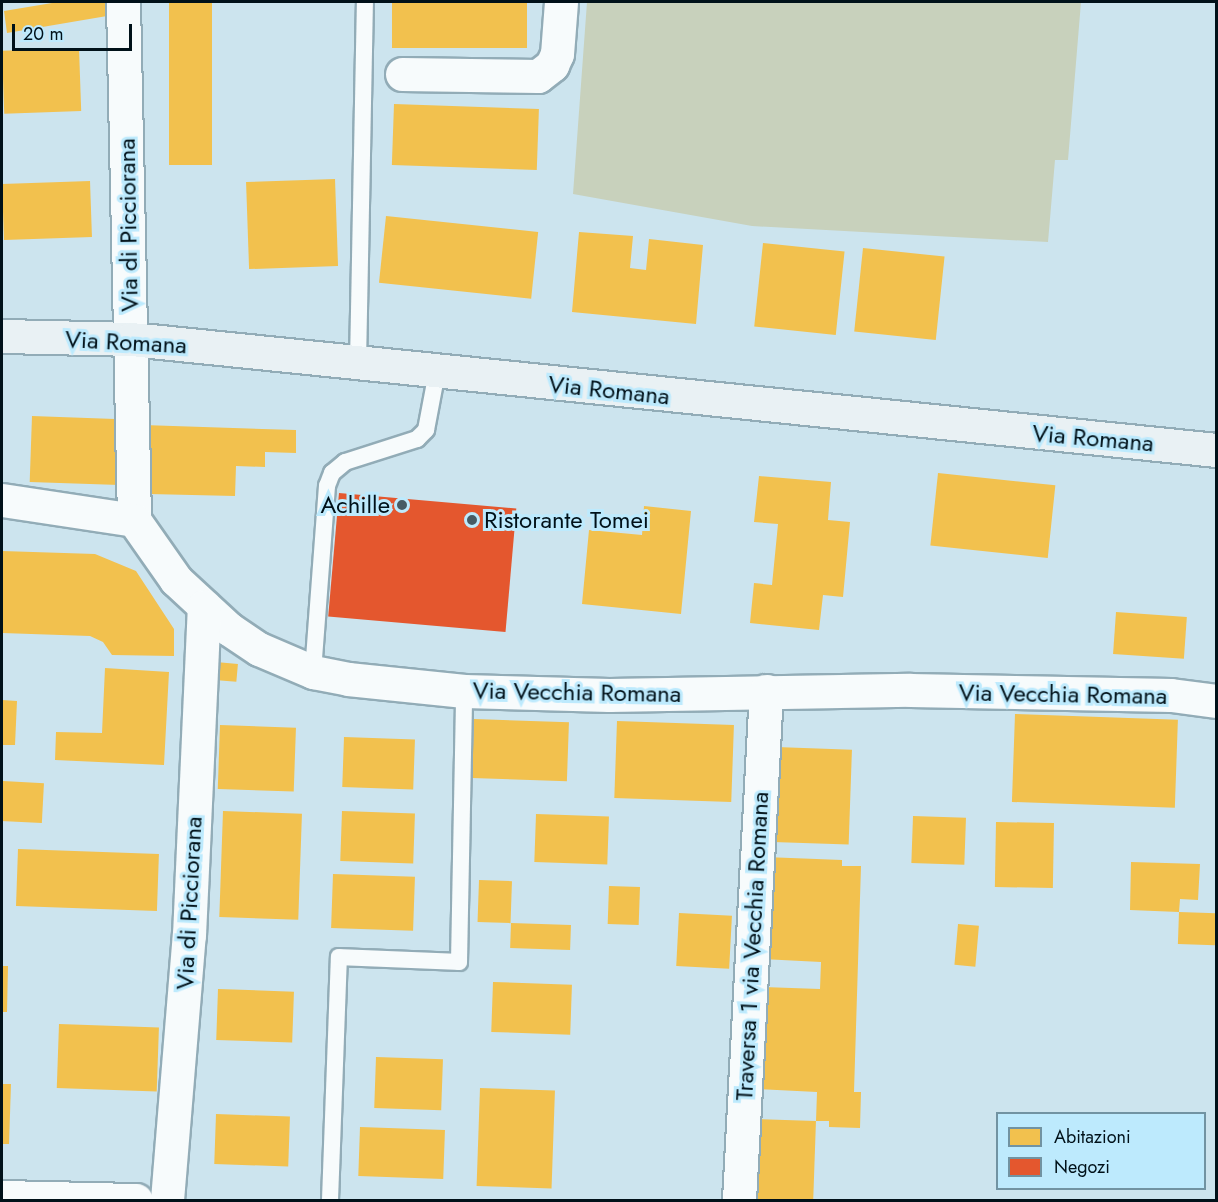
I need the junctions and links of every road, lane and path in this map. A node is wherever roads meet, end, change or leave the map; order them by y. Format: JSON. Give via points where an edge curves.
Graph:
{"nodes":[{"id":1,"x":123,"y":2,"type":"edge"},
{"id":2,"x":365,"y":2,"type":"edge"},
{"id":3,"x":561,"y":2,"type":"edge"},
{"id":4,"x":402,"y":74,"type":"dead end"},
{"id":5,"x":2,"y":336,"type":"edge"},
{"id":6,"x":131,"y":339,"type":"junction"},
{"id":7,"x":358,"y":363,"type":"junction"},
{"id":8,"x":437,"y":372,"type":"junction"},
{"id":9,"x":1216,"y":450,"type":"edge"},
{"id":10,"x":2,"y":500,"type":"edge"},
{"id":11,"x":134,"y":520,"type":"junction"},
{"id":12,"x":204,"y":606,"type":"junction"},
{"id":13,"x":313,"y":672,"type":"junction"},
{"id":14,"x":464,"y":691,"type":"junction"},
{"id":15,"x":766,"y":692,"type":"junction"},
{"id":16,"x":1216,"y":700,"type":"edge"},
{"id":17,"x":2,"y":1197,"type":"edge"},
{"id":18,"x":59,"y":1199,"type":"edge"},
{"id":19,"x":136,"y":1200,"type":"edge"},
{"id":20,"x":167,"y":1200,"type":"edge"},
{"id":21,"x":330,"y":1200,"type":"edge"},
{"id":22,"x":739,"y":1200,"type":"edge"}],
"edges":[{"from":1,"to":6,"type":"street","name":"Via di Picciorana"},
{"from":2,"to":7,"type":"lane"},
{"from":3,"to":4,"type":"street","via":[[557,54],[538,76]]},
{"from":5,"to":6,"type":"main road","name":"Via Romana"},
{"from":6,"to":7,"type":"main road","name":"Via Romana"},
{"from":6,"to":11,"type":"street","name":"Via di Picciorana"},
{"from":7,"to":8,"type":"main road","name":"Via Romana"},
{"from":8,"to":9,"type":"main road","name":"Via Romana"},
{"from":8,"to":13,"type":"lane","via":[[426,430],[417,439],[345,462],[332,473],[327,486]]},
{"from":10,"to":11,"type":"street"},
{"from":11,"to":12,"type":"street","name":"Via Vecchia Romana","via":[[176,580]]},
{"from":12,"to":13,"type":"street","name":"Via Vecchia Romana","via":[[259,649]]},
{"from":12,"to":20,"type":"street","name":"Via di Picciorana","via":[[189,935]]},
{"from":13,"to":14,"type":"street","name":"Via Vecchia Romana"},
{"from":14,"to":15,"type":"street","name":"Via Vecchia Romana","via":[[609,695]]},
{"from":14,"to":21,"type":"lane","via":[[459,962],[339,957]]},
{"from":15,"to":16,"type":"street","name":"Via Vecchia Romana","via":[[1171,695]]},
{"from":15,"to":22,"type":"street","name":"Traversa 1 via Vecchia Romana"},
{"from":17,"to":18,"type":"street"},
{"from":18,"to":19,"type":"street"}]}
